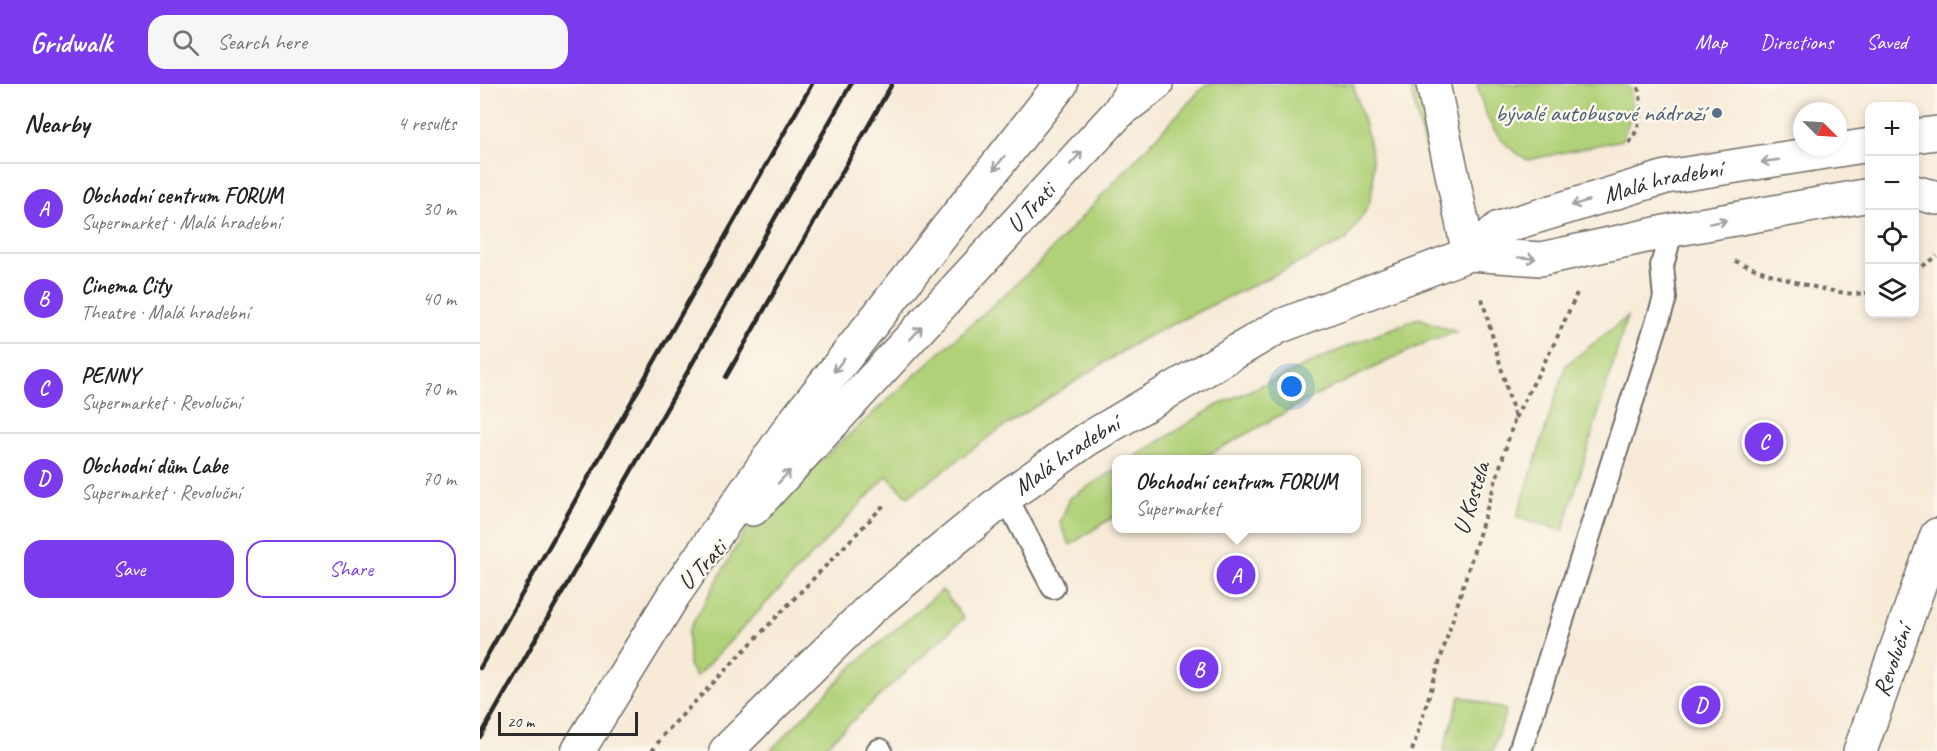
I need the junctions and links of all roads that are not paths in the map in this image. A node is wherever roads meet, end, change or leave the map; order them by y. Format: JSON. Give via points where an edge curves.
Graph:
{"nodes":[{"id":1,"x":1061,"y":84,"type":"edge"},
{"id":2,"x":1136,"y":84,"type":"edge"},
{"id":3,"x":1156,"y":84,"type":"edge"},
{"id":4,"x":1433,"y":84,"type":"edge"},
{"id":5,"x":1118,"y":113,"type":"junction"},
{"id":6,"x":1937,"y":133,"type":"edge"},
{"id":7,"x":1919,"y":135,"type":"edge"},
{"id":8,"x":1865,"y":146,"type":"edge"},
{"id":9,"x":1937,"y":184,"type":"edge"},
{"id":10,"x":1919,"y":189,"type":"edge"},
{"id":11,"x":1919,"y":192,"type":"edge"},
{"id":12,"x":1865,"y":196,"type":"edge"},
{"id":13,"x":1937,"y":198,"type":"edge"},
{"id":14,"x":1668,"y":243,"type":"dead end"},
{"id":15,"x":1469,"y":254,"type":"junction"},
{"id":16,"x":1006,"y":497,"type":"junction"},
{"id":17,"x":1937,"y":535,"type":"edge"},
{"id":18,"x":1053,"y":586,"type":"dead end"},
{"id":19,"x":673,"y":597,"type":"junction"},
{"id":20,"x":578,"y":751,"type":"edge"},
{"id":21,"x":726,"y":751,"type":"edge"},
{"id":22,"x":1520,"y":751,"type":"edge"},
{"id":23,"x":1860,"y":751,"type":"edge"}],
"edges":[{"from":1,"to":19,"type":"street","name":"U Trati","one_way":true,"via":[[792,425]]},
{"from":2,"to":5,"type":"street","name":"U Trati"},
{"from":3,"to":5,"type":"street","name":"U Trati"},
{"from":4,"to":15,"type":"street"},
{"from":19,"to":5,"type":"street","name":"U Trati","one_way":true},
{"from":6,"to":7,"type":"street"},
{"from":8,"to":15,"type":"street","name":"Malá hradební","one_way":true,"via":[[1666,177],[1499,228]]},
{"from":9,"to":10,"type":"street"},
{"from":11,"to":13,"type":"street"},
{"from":15,"to":12,"type":"street","name":"Malá hradební","one_way":true,"via":[[1541,259],[1678,229]]},
{"from":14,"to":22,"type":"lane","via":[[1662,266],[1665,298]]},
{"from":15,"to":16,"type":"street","name":"Malá hradební","via":[[1278,327],[1086,440]]},
{"from":16,"to":18,"type":"lane"},
{"from":16,"to":21,"type":"street","name":"Malá hradební","via":[[870,609]]},
{"from":17,"to":23,"type":"street","name":"Revoluční"},
{"from":19,"to":20,"type":"street"}]}
